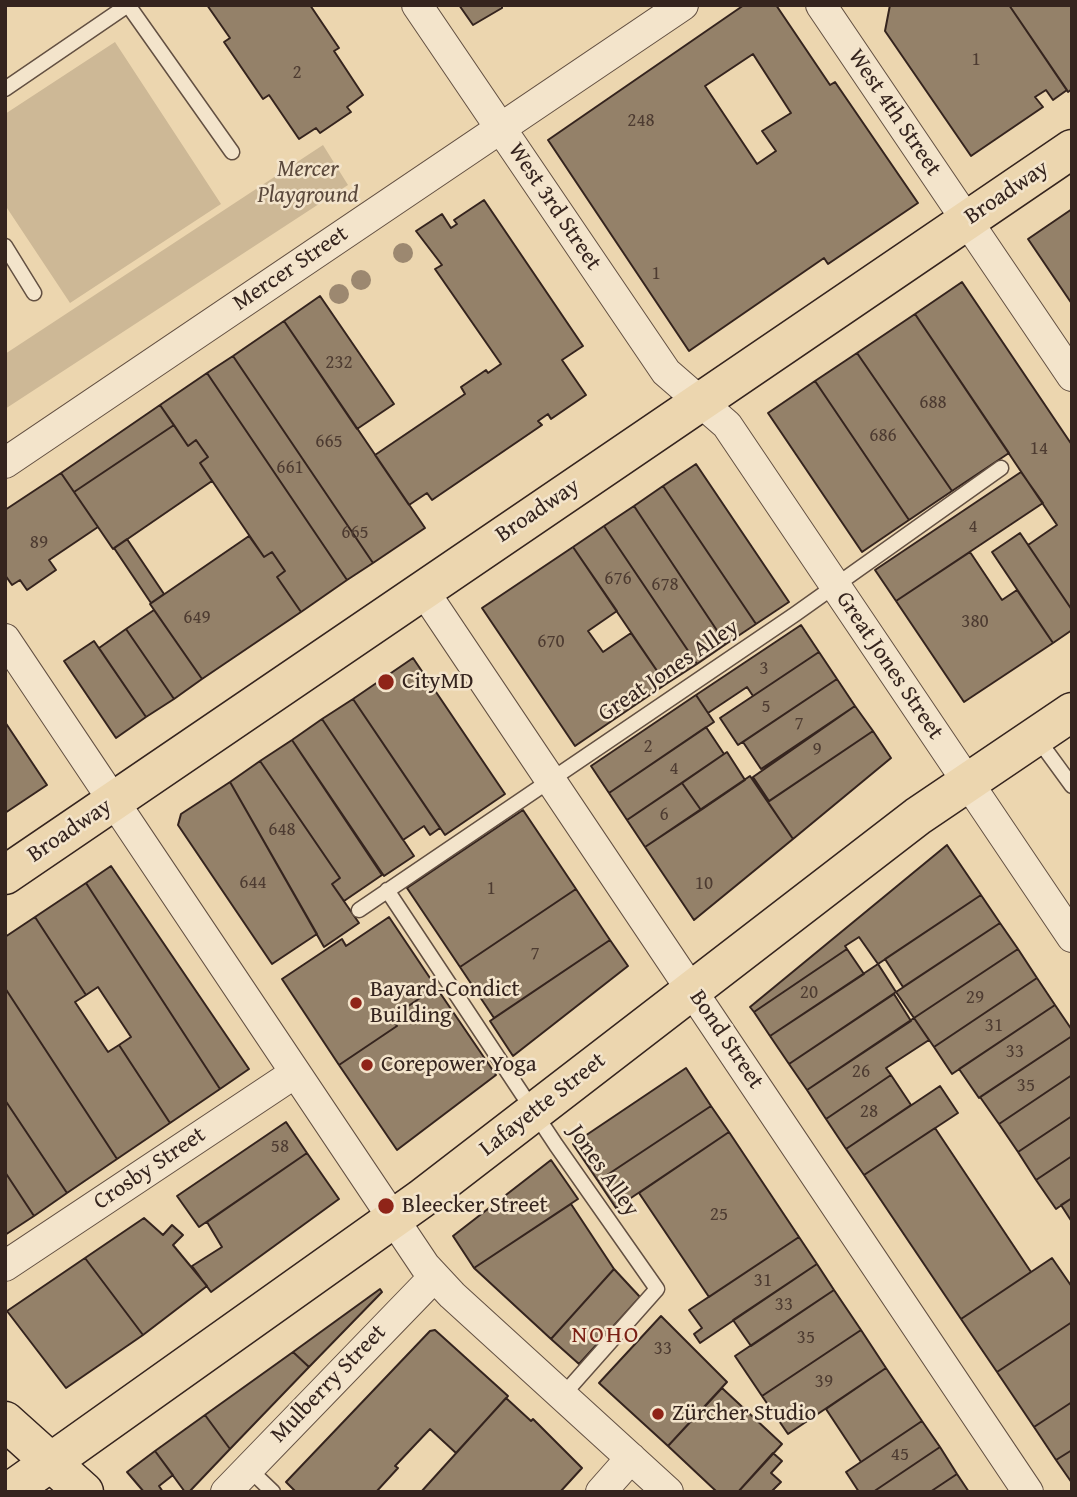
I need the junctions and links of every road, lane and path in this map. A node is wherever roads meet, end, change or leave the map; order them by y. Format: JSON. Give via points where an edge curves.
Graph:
{"nodes":[{"id":1,"x":128,"y":5,"type":"edge"},
{"id":2,"x":417,"y":5,"type":"edge"},
{"id":3,"x":683,"y":5,"type":"edge"},
{"id":4,"x":821,"y":5,"type":"edge"},
{"id":5,"x":5,"y":89,"type":"edge"},
{"id":6,"x":500,"y":127,"type":"junction"},
{"id":7,"x":1072,"y":149,"type":"edge"},
{"id":8,"x":232,"y":152,"type":"dead end"},
{"id":9,"x":967,"y":221,"type":"junction"},
{"id":10,"x":5,"y":246,"type":"edge"},
{"id":11,"x":34,"y":293,"type":"dead end"},
{"id":12,"x":1072,"y":376,"type":"edge"},
{"id":13,"x":701,"y":400,"type":"junction"},
{"id":14,"x":5,"y":463,"type":"edge"},
{"id":15,"x":1001,"y":468,"type":"dead end"},
{"id":16,"x":835,"y":586,"type":"junction"},
{"id":17,"x":423,"y":590,"type":"junction"},
{"id":18,"x":5,"y":639,"type":"edge"},
{"id":19,"x":1072,"y":712,"type":"edge"},
{"id":20,"x":1037,"y":736,"type":"junction"},
{"id":21,"x":550,"y":778,"type":"junction"},
{"id":22,"x":967,"y":783,"type":"junction"},
{"id":23,"x":1072,"y":786,"type":"edge"},
{"id":24,"x":114,"y":801,"type":"junction"},
{"id":25,"x":5,"y":875,"type":"edge"},
{"id":26,"x":387,"y":890,"type":"junction"},
{"id":27,"x":359,"y":909,"type":"dead end"},
{"id":28,"x":1072,"y":937,"type":"edge"},
{"id":29,"x":692,"y":989,"type":"junction"},
{"id":30,"x":295,"y":1073,"type":"junction"},
{"id":31,"x":534,"y":1112,"type":"junction"},
{"id":32,"x":393,"y":1219,"type":"junction"},
{"id":33,"x":5,"y":1266,"type":"edge"},
{"id":34,"x":434,"y":1277,"type":"junction"},
{"id":35,"x":563,"y":1395,"type":"junction"},
{"id":36,"x":5,"y":1421,"type":"edge"},
{"id":37,"x":631,"y":1458,"type":"junction"},
{"id":38,"x":51,"y":1461,"type":"junction"},
{"id":39,"x":248,"y":1468,"type":"junction"},
{"id":40,"x":9,"y":1492,"type":"edge"},
{"id":41,"x":84,"y":1492,"type":"edge"},
{"id":42,"x":226,"y":1492,"type":"edge"},
{"id":43,"x":273,"y":1492,"type":"edge"},
{"id":44,"x":601,"y":1492,"type":"edge"},
{"id":45,"x":668,"y":1492,"type":"edge"},
{"id":46,"x":1028,"y":1492,"type":"edge"}],
"edges":[{"from":1,"to":5,"type":"lane"},
{"from":1,"to":8,"type":"lane"},
{"from":2,"to":6,"type":"street","name":"West 3rd Street"},
{"from":3,"to":6,"type":"street","name":"Mercer Street"},
{"from":4,"to":9,"type":"street","name":"West 4th Street"},
{"from":6,"to":13,"type":"street","name":"West 3rd Street","via":[[666,372]]},
{"from":6,"to":14,"type":"street","name":"Mercer Street"},
{"from":7,"to":9,"type":"main road","name":"Broadway"},
{"from":9,"to":12,"type":"street","name":"West 4th Street"},
{"from":9,"to":13,"type":"main road","name":"Broadway"},
{"from":10,"to":11,"type":"lane"},
{"from":13,"to":16,"type":"street","name":"Great Jones Street","via":[[727,425]]},
{"from":13,"to":17,"type":"main road","name":"Broadway"},
{"from":15,"to":16,"type":"lane","name":"Great Jones Alley"},
{"from":16,"to":21,"type":"lane","name":"Great Jones Alley"},
{"from":16,"to":22,"type":"street","name":"Great Jones Street"},
{"from":17,"to":21,"type":"street","name":"Bond Street"},
{"from":17,"to":24,"type":"main road","name":"Broadway"},
{"from":18,"to":24,"type":"street"},
{"from":19,"to":20,"type":"main road","name":"Lafayette Street"},
{"from":20,"to":22,"type":"main road","name":"Lafayette Street"},
{"from":20,"to":23,"type":"lane"},
{"from":21,"to":26,"type":"lane","name":"Great Jones Alley"},
{"from":21,"to":29,"type":"street","name":"Bond Street"},
{"from":22,"to":28,"type":"street","name":"Great Jones Street"},
{"from":22,"to":29,"type":"main road","name":"Lafayette Street"},
{"from":24,"to":25,"type":"main road","name":"Broadway"},
{"from":24,"to":30,"type":"street"},
{"from":26,"to":27,"type":"lane","name":"Great Jones Alley"},
{"from":26,"to":31,"type":"lane","name":"Jones Alley"},
{"from":29,"to":31,"type":"main road","name":"Lafayette Street"},
{"from":29,"to":46,"type":"street","name":"Bond Street"},
{"from":30,"to":32,"type":"street"},
{"from":30,"to":33,"type":"street","name":"Crosby Street"},
{"from":31,"to":32,"type":"main road","name":"Lafayette Street"},
{"from":31,"to":35,"type":"lane","name":"Jones Alley","via":[[657,1289]]},
{"from":32,"to":34,"type":"street"},
{"from":32,"to":38,"type":"main road","name":"Lafayette Street"},
{"from":34,"to":35,"type":"street"},
{"from":34,"to":39,"type":"street","name":"Mulberry Street"},
{"from":35,"to":37,"type":"street"},
{"from":36,"to":38,"type":"main road"},
{"from":37,"to":44,"type":"street"},
{"from":37,"to":45,"type":"street"},
{"from":38,"to":40,"type":"main road","name":"Lafayette Street"},
{"from":38,"to":41,"type":"main road"},
{"from":39,"to":42,"type":"street","name":"Mulberry Street"},
{"from":39,"to":43,"type":"lane"}]}
